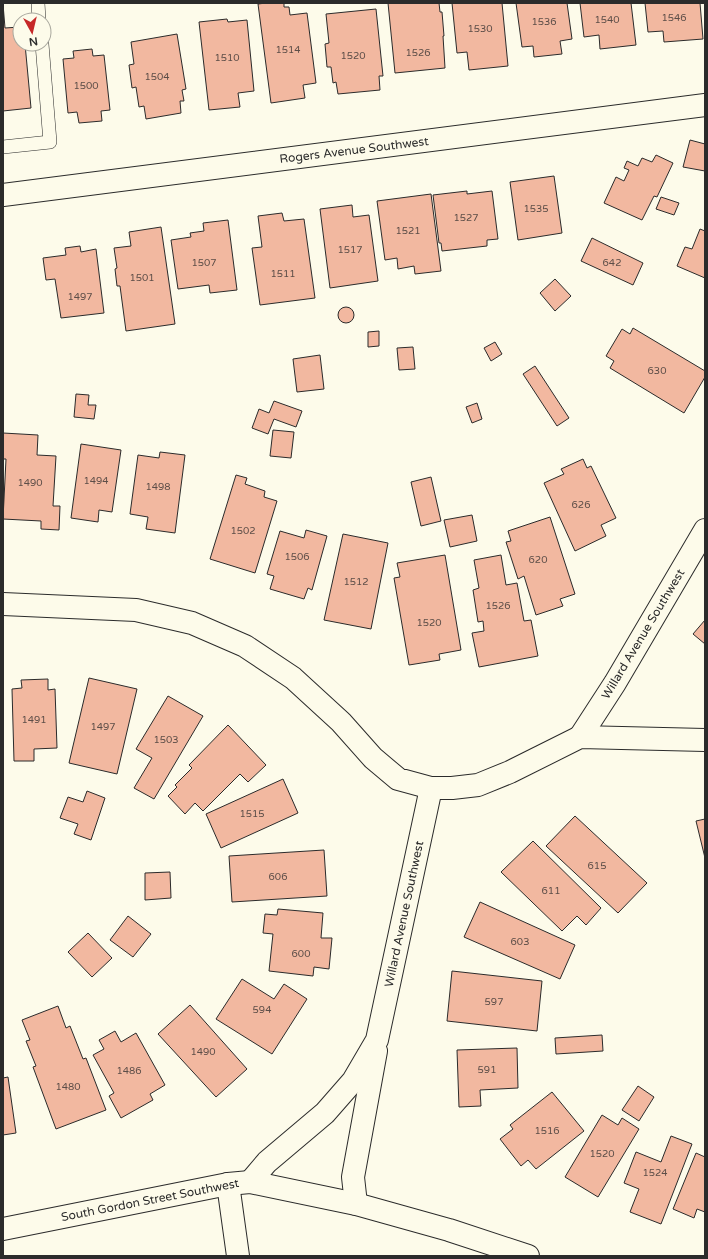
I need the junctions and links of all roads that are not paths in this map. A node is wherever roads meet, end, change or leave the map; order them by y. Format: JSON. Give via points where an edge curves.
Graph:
{"nodes":[{"id":1,"x":43,"y":52,"type":"edge"},
{"id":2,"x":705,"y":105,"type":"edge"},
{"id":3,"x":3,"y":147,"type":"edge"},
{"id":4,"x":3,"y":195,"type":"edge"},
{"id":5,"x":705,"y":530,"type":"edge"},
{"id":6,"x":3,"y":604,"type":"edge"},
{"id":7,"x":580,"y":737,"type":"junction"},
{"id":8,"x":705,"y":740,"type":"edge"},
{"id":9,"x":431,"y":788,"type":"junction"},
{"id":10,"x":377,"y":1040,"type":"junction"},
{"id":11,"x":250,"y":1182,"type":"junction"},
{"id":12,"x":228,"y":1184,"type":"junction"},
{"id":13,"x":356,"y":1204,"type":"junction"},
{"id":14,"x":3,"y":1229,"type":"edge"},
{"id":15,"x":238,"y":1256,"type":"edge"},
{"id":16,"x":528,"y":1256,"type":"edge"}],
"edges":[{"from":1,"to":3,"type":"lane","via":[[50,142]]},
{"from":2,"to":4,"type":"street","name":"Rogers Avenue Southwest"},
{"from":5,"to":7,"type":"street","name":"Willard Avenue Southwest","via":[[615,683]]},
{"from":6,"to":9,"type":"street","via":[[136,610],[192,623],[245,646],[293,678],[341,722],[373,758],[398,779]]},
{"from":7,"to":8,"type":"street"},
{"from":7,"to":9,"type":"street","via":[[478,785]]},
{"from":9,"to":10,"type":"street","name":"Willard Avenue Southwest"},
{"from":10,"to":11,"type":"street","name":"Willard Avenue Southwest","via":[[353,1081],[325,1113],[267,1162]]},
{"from":10,"to":13,"type":"street","name":"Willard Avenue Southwest","via":[[353,1177]]},
{"from":11,"to":12,"type":"street","name":"South Gordon Street Southwest"},
{"from":11,"to":13,"type":"street","name":"South Gordon Street Southwest"},
{"from":12,"to":14,"type":"street","name":"South Gordon Street Southwest"},
{"from":12,"to":15,"type":"street"},
{"from":13,"to":16,"type":"street","name":"South Gordon Street Southwest","via":[[449,1230]]}]}
